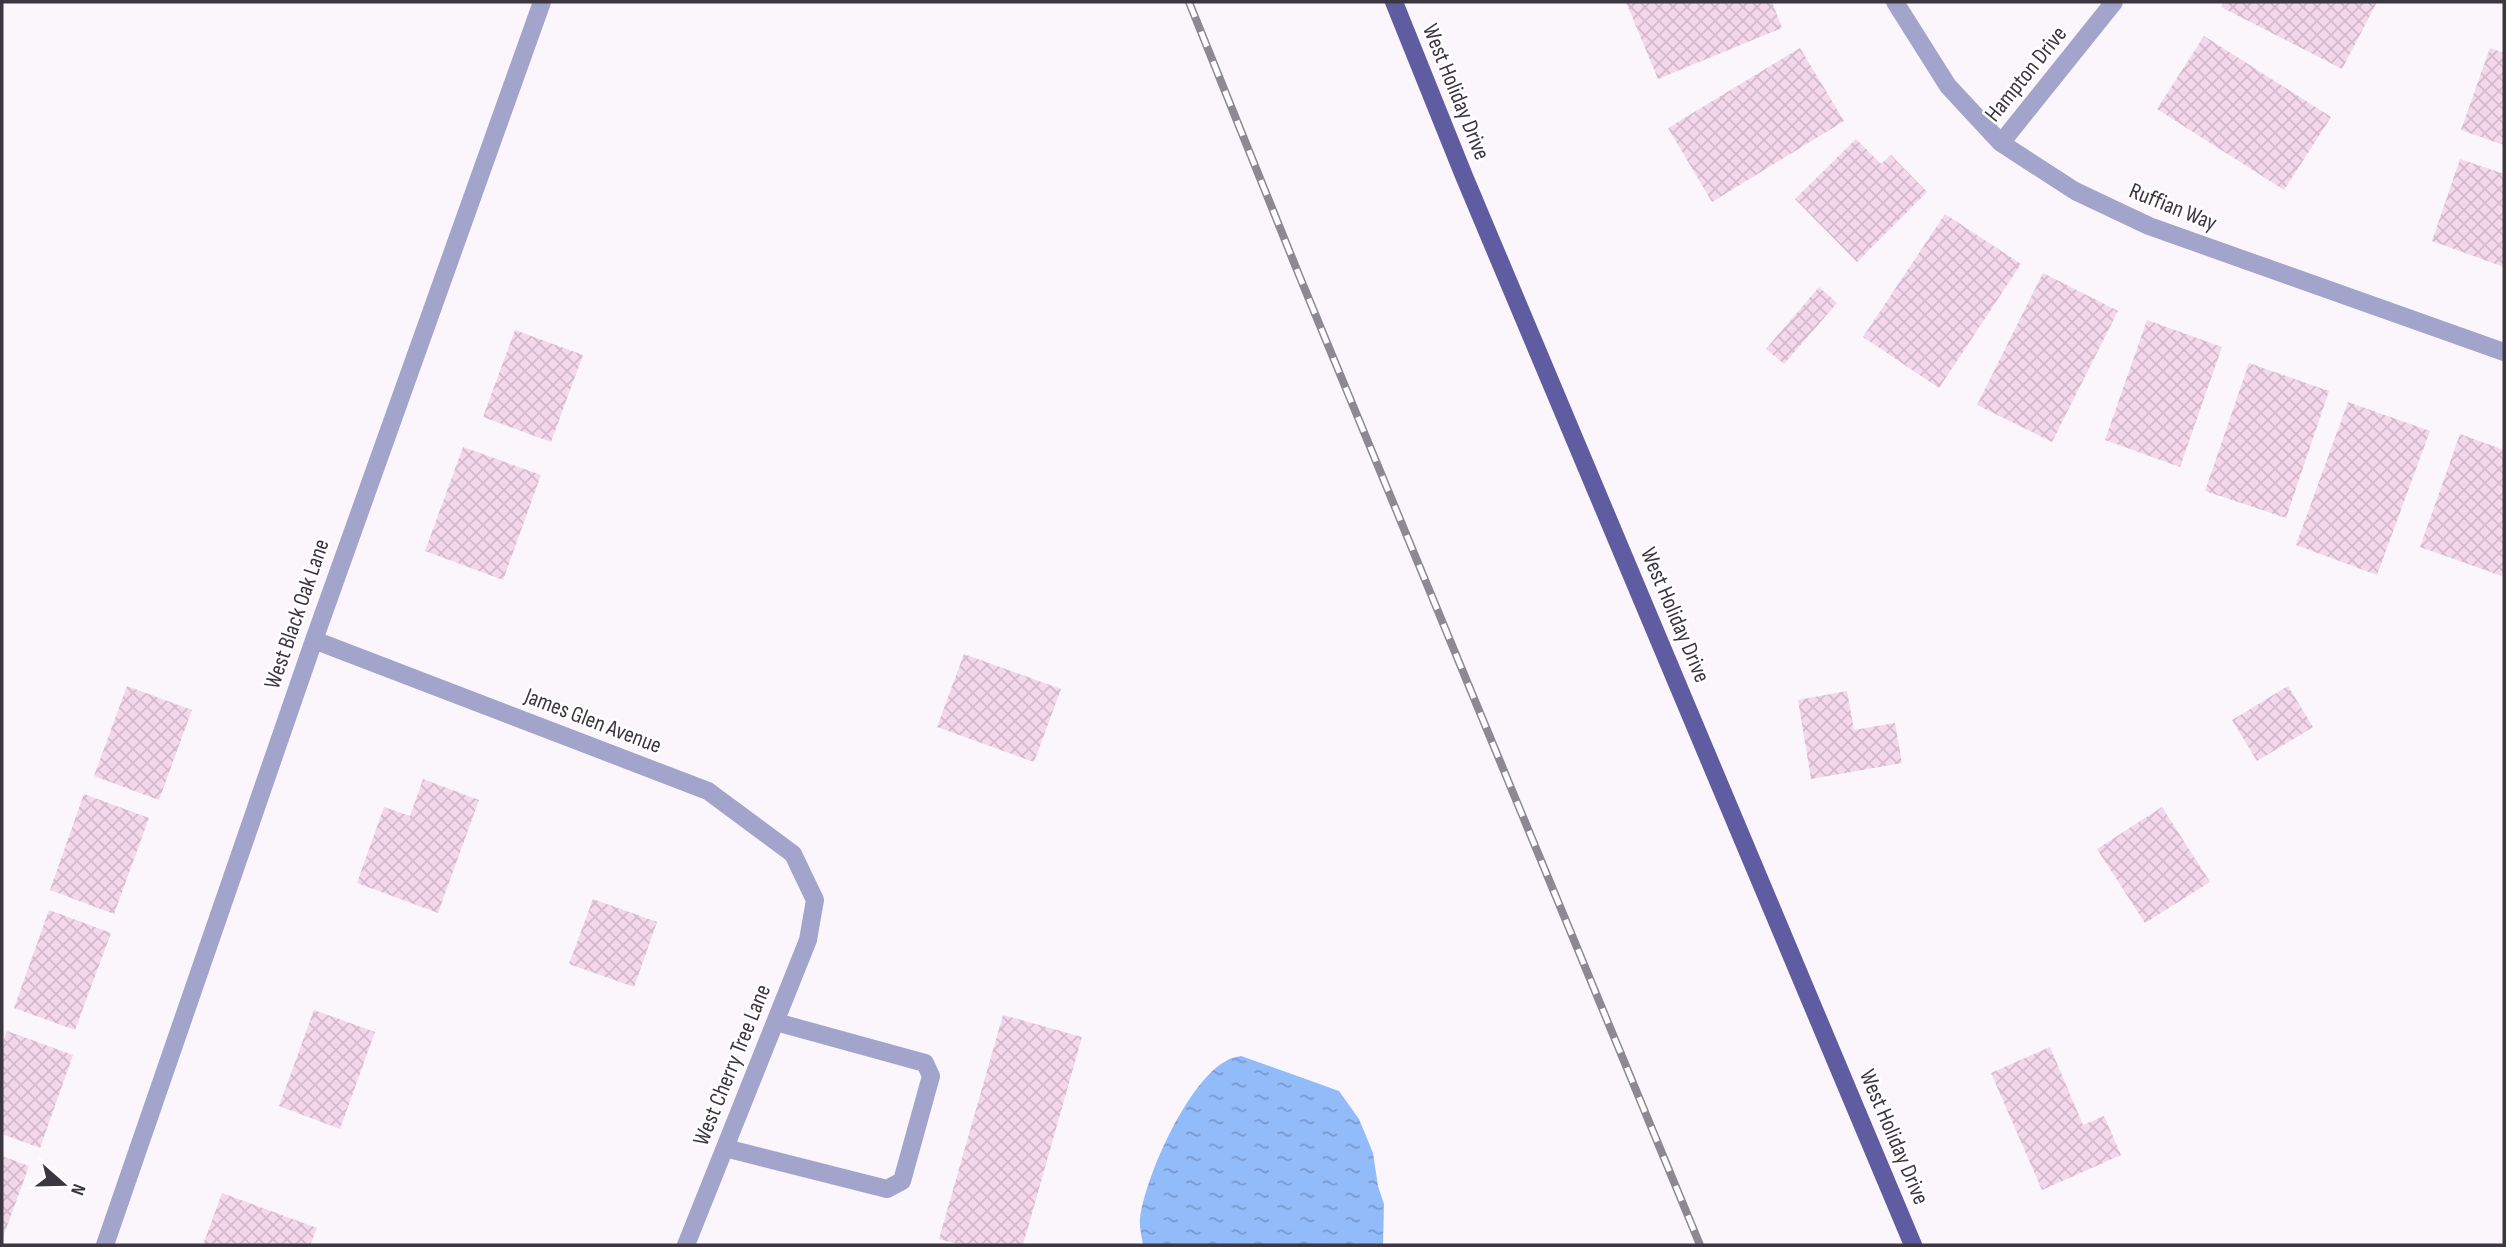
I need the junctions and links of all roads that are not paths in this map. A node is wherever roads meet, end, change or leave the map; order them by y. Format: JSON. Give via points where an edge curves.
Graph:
{"nodes":[{"id":1,"x":542,"y":2,"type":"edge"},
{"id":2,"x":1394,"y":2,"type":"edge"},
{"id":3,"x":1895,"y":2,"type":"edge"},
{"id":4,"x":2114,"y":2,"type":"edge"},
{"id":5,"x":2001,"y":143,"type":"junction"},
{"id":6,"x":2504,"y":352,"type":"edge"},
{"id":7,"x":314,"y":640,"type":"junction"},
{"id":8,"x":816,"y":900,"type":"joint"},
{"id":9,"x":776,"y":1022,"type":"junction"},
{"id":10,"x":725,"y":1148,"type":"junction"},
{"id":11,"x":105,"y":1245,"type":"edge"},
{"id":12,"x":686,"y":1245,"type":"edge"},
{"id":13,"x":1913,"y":1245,"type":"edge"}],
"edges":[{"from":1,"to":7,"type":"street","name":"West Black Oak Lane"},
{"from":2,"to":13,"type":"main road","name":"West Holiday Drive"},
{"from":3,"to":5,"type":"street","name":"Ruffian Way","via":[[1948,86]]},
{"from":4,"to":5,"type":"street","name":"Hampton Drive"},
{"from":5,"to":6,"type":"street","name":"Ruffian Way","via":[[2075,191],[2149,226]]},
{"from":7,"to":8,"type":"street","name":"James Glen Avenue","via":[[708,791],[793,854]]},
{"from":7,"to":11,"type":"street","name":"West Black Oak Lane"},
{"from":8,"to":9,"type":"street","name":"West Cherry Tree Lane","via":[[808,940]]},
{"from":9,"to":10,"type":"street","name":"West Cherry Tree Lane"},
{"from":9,"to":10,"type":"street","via":[[925,1063],[931,1076],[902,1181],[887,1189]]},
{"from":10,"to":12,"type":"street","name":"West Cherry Tree Lane"}]}
